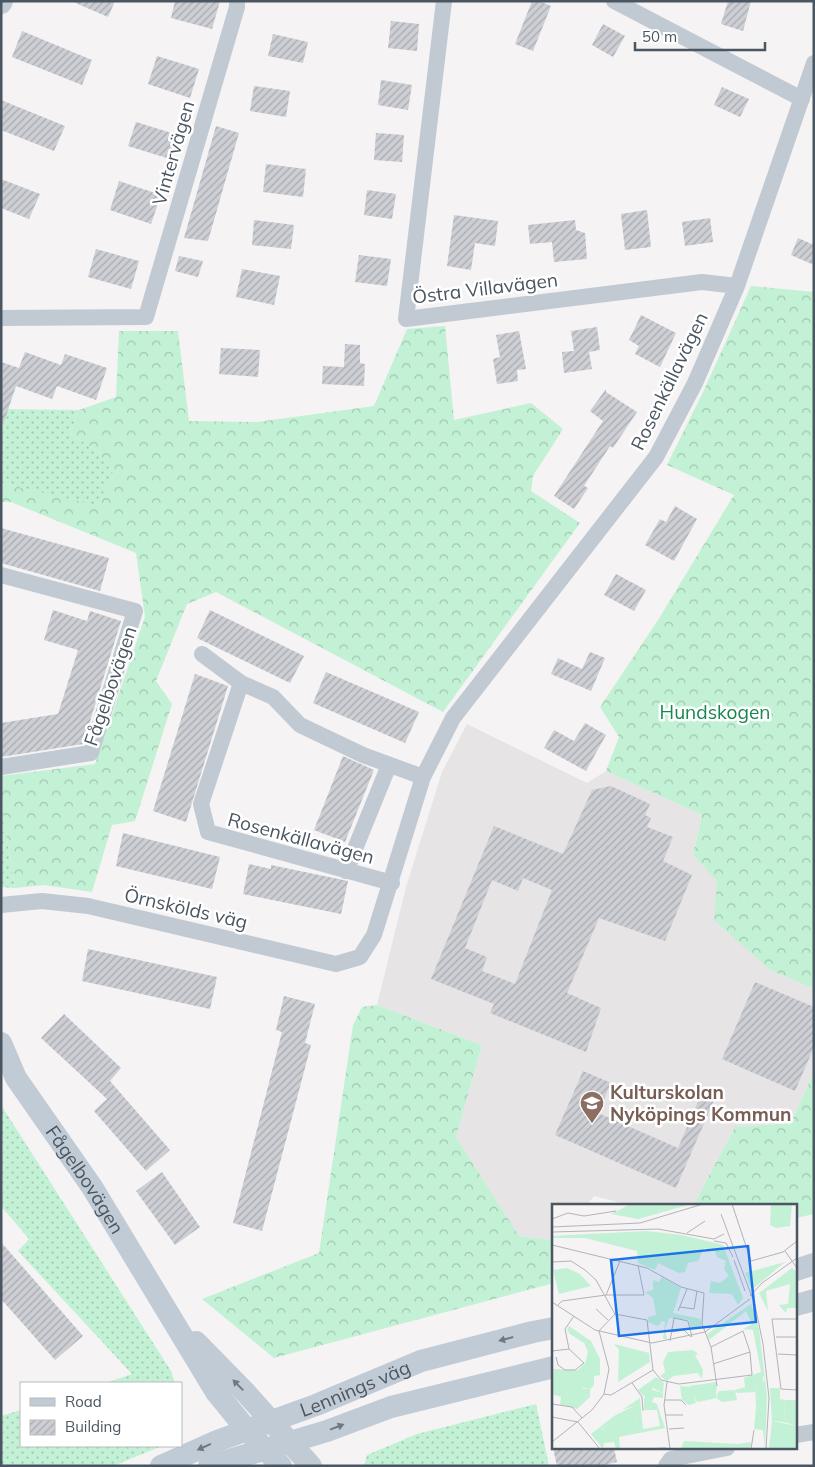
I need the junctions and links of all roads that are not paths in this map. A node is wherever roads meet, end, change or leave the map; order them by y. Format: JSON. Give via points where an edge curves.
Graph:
{"nodes":[{"id":1,"x":237,"y":1,"type":"edge"},
{"id":2,"x":444,"y":1,"type":"edge"},
{"id":3,"x":614,"y":1,"type":"edge"},
{"id":4,"x":814,"y":63,"type":"edge"},
{"id":5,"x":802,"y":99,"type":"junction"},
{"id":6,"x":737,"y":286,"type":"junction"},
{"id":7,"x":1,"y":318,"type":"edge"},
{"id":8,"x":1,"y":575,"type":"edge"},
{"id":9,"x":202,"y":654,"type":"dead end"},
{"id":10,"x":242,"y":683,"type":"junction"},
{"id":11,"x":389,"y":765,"type":"junction"},
{"id":12,"x":1,"y":767,"type":"edge"},
{"id":13,"x":423,"y":777,"type":"junction"},
{"id":14,"x":346,"y":871,"type":"junction"},
{"id":15,"x":392,"y":883,"type":"junction"},
{"id":16,"x":1,"y":905,"type":"edge"},
{"id":17,"x":360,"y":957,"type":"joint"},
{"id":18,"x":1,"y":1043,"type":"edge"},
{"id":19,"x":814,"y":1264,"type":"edge"},
{"id":20,"x":798,"y":1269,"type":"edge"},
{"id":21,"x":814,"y":1277,"type":"edge"},
{"id":22,"x":798,"y":1281,"type":"edge"},
{"id":23,"x":814,"y":1300,"type":"edge"},
{"id":24,"x":798,"y":1304,"type":"edge"},
{"id":25,"x":814,"y":1311,"type":"edge"},
{"id":26,"x":798,"y":1314,"type":"edge"},
{"id":27,"x":170,"y":1316,"type":"junction"},
{"id":28,"x":552,"y":1328,"type":"edge"},
{"id":29,"x":552,"y":1367,"type":"edge"},
{"id":30,"x":271,"y":1421,"type":"junction"},
{"id":31,"x":247,"y":1430,"type":"junction"},
{"id":32,"x":814,"y":1432,"type":"edge"},
{"id":33,"x":798,"y":1435,"type":"edge"},
{"id":34,"x":290,"y":1442,"type":"junction"},
{"id":35,"x":266,"y":1449,"type":"junction"},
{"id":36,"x":717,"y":1450,"type":"edge"},
{"id":37,"x":161,"y":1466,"type":"edge"},
{"id":38,"x":209,"y":1466,"type":"edge"},
{"id":39,"x":281,"y":1466,"type":"edge"},
{"id":40,"x":311,"y":1466,"type":"edge"},
{"id":41,"x":666,"y":1466,"type":"edge"}],
"edges":[{"from":1,"to":7,"type":"street","name":"Vintervägen","via":[[146,316]]},
{"from":2,"to":6,"type":"street","name":"Östra Villavägen","via":[[406,319],[702,282]]},
{"from":3,"to":5,"type":"street"},
{"from":4,"to":5,"type":"street","name":"Rosenkällavägen"},
{"from":5,"to":6,"type":"street","name":"Rosenkällavägen"},
{"from":6,"to":13,"type":"street","name":"Rosenkällavägen","via":[[695,383],[656,457],[453,718]]},
{"from":8,"to":12,"type":"street","name":"Fågelbovägen","via":[[135,611],[91,753]]},
{"from":9,"to":10,"type":"street"},
{"from":10,"to":11,"type":"street","via":[[273,697],[300,725]]},
{"from":10,"to":14,"type":"street","name":"Rosenkällavägen","via":[[201,804],[208,832]]},
{"from":11,"to":13,"type":"street"},
{"from":11,"to":14,"type":"street"},
{"from":13,"to":15,"type":"street","name":"Rosenkällavägen"},
{"from":14,"to":15,"type":"street","name":"Rosenkällavägen"},
{"from":15,"to":17,"type":"street","name":"Rosenkällavägen","via":[[374,936]]},
{"from":16,"to":17,"type":"street","name":"Örnskölds väg","via":[[42,901],[88,906],[336,964]]},
{"from":18,"to":27,"type":"main road","name":"Fågelbovägen","via":[[16,1078],[92,1187]]},
{"from":19,"to":20,"type":"main road"},
{"from":21,"to":22,"type":"main road"},
{"from":23,"to":24,"type":"main road"},
{"from":25,"to":26,"type":"main road"},
{"from":30,"to":27,"type":"main road","name":"Fågelbovägen","one_way":true},
{"from":27,"to":31,"type":"main road","name":"Fågelbovägen","via":[[216,1392]]},
{"from":28,"to":30,"type":"main road","name":"Lennings väg","one_way":true,"via":[[421,1361]]},
{"from":34,"to":29,"type":"main road","name":"Lennings väg","one_way":true,"via":[[391,1407]]},
{"from":30,"to":31,"type":"main road","name":"Lennings väg"},
{"from":30,"to":34,"type":"main road","name":"Fågelbovägen"},
{"from":31,"to":35,"type":"main road","name":"Fågelbovägen"},
{"from":31,"to":37,"type":"main road","name":"Lennings väg","one_way":true},
{"from":32,"to":33,"type":"street"},
{"from":34,"to":35,"type":"main road","name":"Lennings väg"},
{"from":34,"to":40,"type":"main road","name":"Fågelbovägen"},
{"from":35,"to":38,"type":"main road","name":"Lennings väg"},
{"from":35,"to":39,"type":"main road","name":"Fågelbovägen"},
{"from":36,"to":41,"type":"street","via":[[671,1459]]}]}
